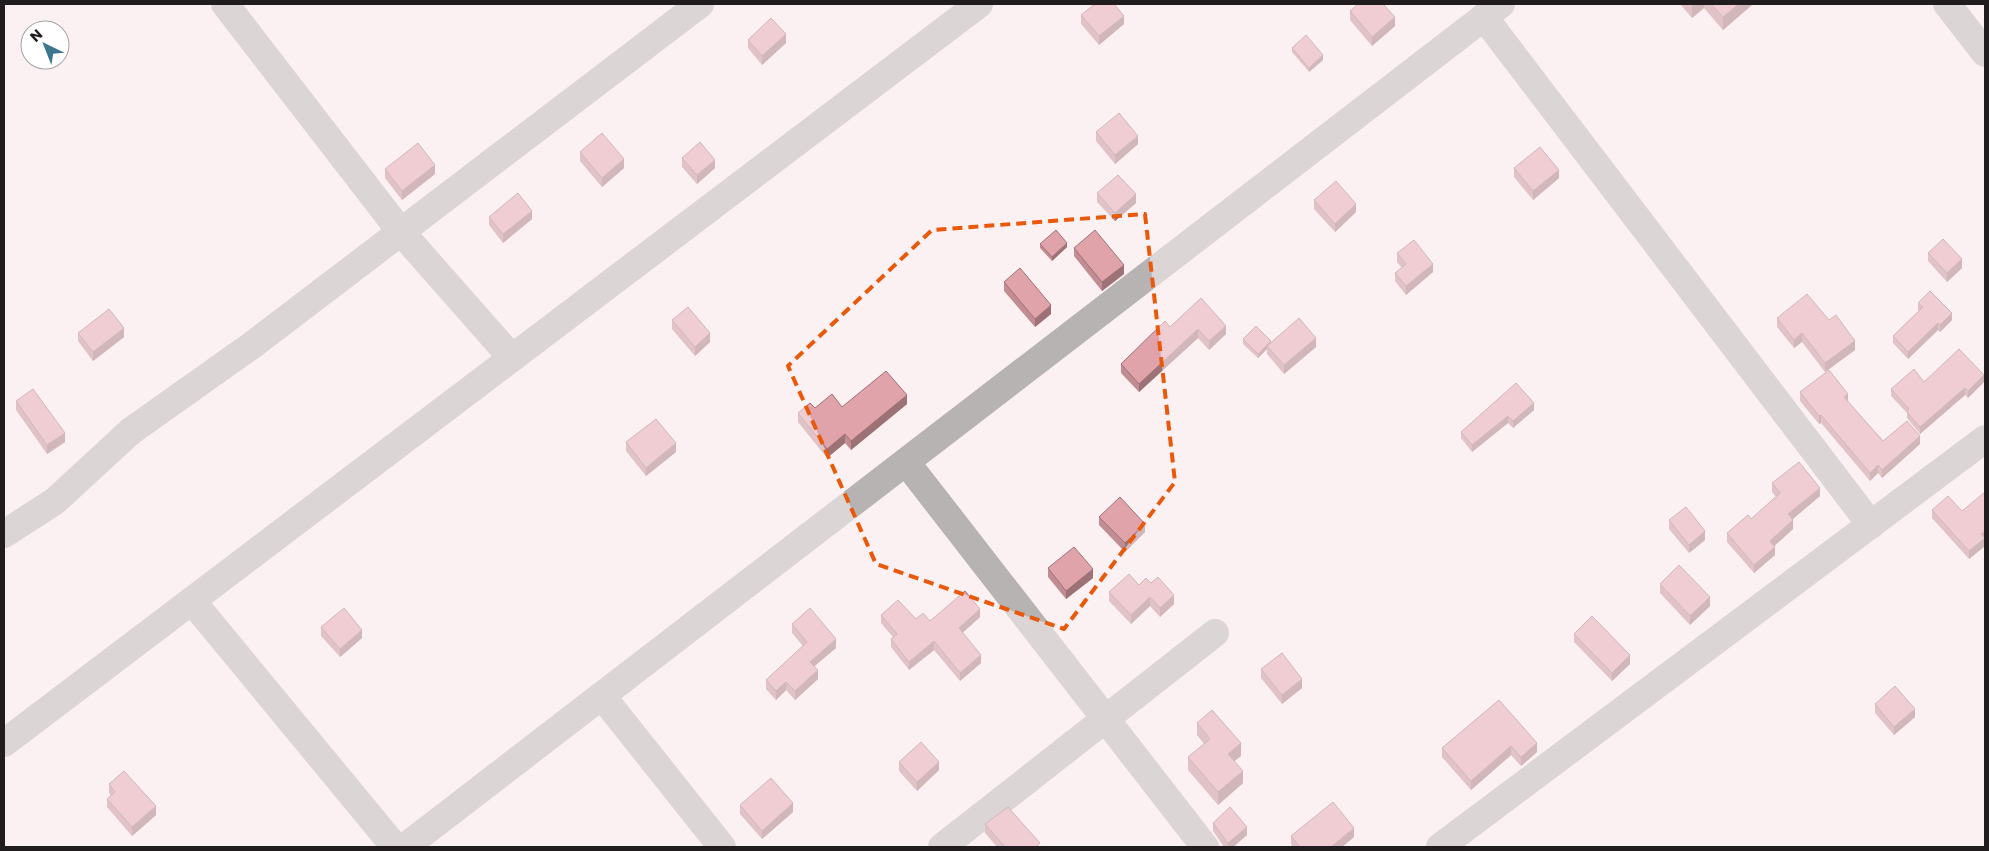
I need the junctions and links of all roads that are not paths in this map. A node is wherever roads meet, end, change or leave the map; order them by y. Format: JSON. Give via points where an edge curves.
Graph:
{"nodes":[{"id":1,"x":225,"y":4,"type":"edge"},
{"id":2,"x":700,"y":4,"type":"edge"},
{"id":3,"x":980,"y":4,"type":"edge"},
{"id":4,"x":1948,"y":4,"type":"edge"},
{"id":5,"x":1492,"y":10,"type":"edge"},
{"id":6,"x":1985,"y":53,"type":"edge"},
{"id":7,"x":401,"y":232,"type":"junction"},
{"id":8,"x":512,"y":358,"type":"junction"},
{"id":9,"x":1985,"y":439,"type":"edge"},
{"id":10,"x":906,"y":462,"type":"junction"},
{"id":11,"x":1871,"y":525,"type":"junction"},
{"id":12,"x":4,"y":534,"type":"edge"},
{"id":13,"x":192,"y":601,"type":"junction"},
{"id":14,"x":1215,"y":633,"type":"dead end"},
{"id":15,"x":602,"y":696,"type":"junction"},
{"id":16,"x":1105,"y":719,"type":"junction"},
{"id":17,"x":4,"y":743,"type":"edge"},
{"id":18,"x":395,"y":847,"type":"edge"},
{"id":19,"x":405,"y":847,"type":"edge"},
{"id":20,"x":722,"y":847,"type":"edge"},
{"id":21,"x":942,"y":847,"type":"edge"},
{"id":22,"x":1204,"y":847,"type":"edge"},
{"id":23,"x":1440,"y":847,"type":"edge"}],
"edges":[{"from":1,"to":7,"type":"street"},
{"from":2,"to":7,"type":"street"},
{"from":3,"to":8,"type":"street"},
{"from":4,"to":6,"type":"street"},
{"from":5,"to":10,"type":"street"},
{"from":5,"to":11,"type":"street"},
{"from":7,"to":8,"type":"street"},
{"from":7,"to":12,"type":"street","via":[[251,346],[131,431],[56,501]]},
{"from":8,"to":13,"type":"street"},
{"from":9,"to":11,"type":"street"},
{"from":10,"to":15,"type":"street"},
{"from":10,"to":16,"type":"street"},
{"from":11,"to":23,"type":"street"},
{"from":13,"to":17,"type":"street"},
{"from":13,"to":18,"type":"street"},
{"from":14,"to":16,"type":"street"},
{"from":15,"to":19,"type":"street"},
{"from":15,"to":20,"type":"street"},
{"from":16,"to":21,"type":"street"},
{"from":16,"to":22,"type":"street"}]}
